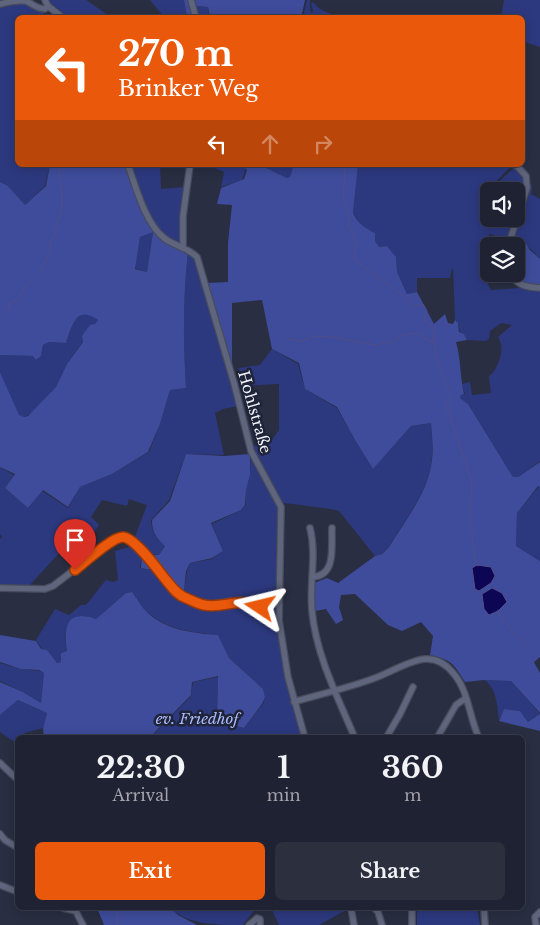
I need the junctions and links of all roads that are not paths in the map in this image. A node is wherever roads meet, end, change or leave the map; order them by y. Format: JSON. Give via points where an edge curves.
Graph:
{"nodes":[{"id":1,"x":45,"y":0,"type":"edge"},
{"id":2,"x":191,"y":0,"type":"edge"},
{"id":3,"x":0,"y":4,"type":"edge"},
{"id":4,"x":48,"y":6,"type":"junction"},
{"id":5,"x":59,"y":15,"type":"edge"},
{"id":6,"x":195,"y":15,"type":"edge"},
{"id":7,"x":129,"y":167,"type":"edge"},
{"id":8,"x":190,"y":167,"type":"edge"},
{"id":9,"x":518,"y":167,"type":"edge"},
{"id":10,"x":511,"y":237,"type":"edge"},
{"id":11,"x":183,"y":247,"type":"junction"},
{"id":12,"x":516,"y":282,"type":"edge"},
{"id":13,"x":540,"y":288,"type":"edge"},
{"id":14,"x":310,"y":528,"type":"dead end"},
{"id":15,"x":332,"y":528,"type":"dead end"},
{"id":16,"x":312,"y":577,"type":"junction"},
{"id":17,"x":0,"y":588,"type":"edge"},
{"id":18,"x":279,"y":620,"type":"junction"},
{"id":19,"x":413,"y":687,"type":"dead end"},
{"id":20,"x":335,"y":690,"type":"junction"},
{"id":21,"x":466,"y":698,"type":"junction"},
{"id":22,"x":294,"y":702,"type":"junction"},
{"id":23,"x":304,"y":735,"type":"edge"},
{"id":24,"x":354,"y":735,"type":"edge"},
{"id":25,"x":388,"y":735,"type":"edge"},
{"id":26,"x":439,"y":735,"type":"edge"},
{"id":27,"x":478,"y":735,"type":"edge"},
{"id":28,"x":0,"y":763,"type":"edge"},
{"id":29,"x":15,"y":777,"type":"edge"},
{"id":30,"x":0,"y":834,"type":"edge"},
{"id":31,"x":15,"y":846,"type":"edge"},
{"id":32,"x":0,"y":885,"type":"edge"},
{"id":33,"x":15,"y":891,"type":"edge"},
{"id":34,"x":76,"y":910,"type":"edge"},
{"id":35,"x":351,"y":910,"type":"edge"},
{"id":36,"x":376,"y":910,"type":"edge"},
{"id":37,"x":412,"y":910,"type":"edge"},
{"id":38,"x":484,"y":910,"type":"edge"},
{"id":39,"x":540,"y":912,"type":"edge"},
{"id":40,"x":83,"y":925,"type":"edge"},
{"id":41,"x":249,"y":925,"type":"edge"},
{"id":42,"x":260,"y":925,"type":"edge"},
{"id":43,"x":354,"y":925,"type":"edge"},
{"id":44,"x":382,"y":925,"type":"edge"},
{"id":45,"x":412,"y":925,"type":"edge"},
{"id":46,"x":485,"y":925,"type":"edge"},
{"id":47,"x":536,"y":925,"type":"edge"}],
"edges":[{"from":1,"to":4,"type":"street"},
{"from":2,"to":6,"type":"street"},
{"from":3,"to":4,"type":"street","via":[[24,0],[35,8],[45,9]]},
{"from":4,"to":5,"type":"street"},
{"from":7,"to":11,"type":"street","name":"Hohlstraße","via":[[152,225],[166,240]]},
{"from":8,"to":11,"type":"street","via":[[183,216]]},
{"from":9,"to":10,"type":"street","via":[[526,176],[528,188]]},
{"from":11,"to":18,"type":"street","name":"Hohlstraße","via":[[197,257],[251,451],[281,506]]},
{"from":12,"to":13,"type":"street"},
{"from":14,"to":16,"type":"street","via":[[314,551]]},
{"from":15,"to":16,"type":"street","via":[[329,569],[321,576]]},
{"from":16,"to":20,"type":"street","via":[[314,626]]},
{"from":17,"to":18,"type":"street","via":[[53,586],[104,547],[123,537],[141,550],[180,596],[203,605],[250,602]]},
{"from":18,"to":22,"type":"street","name":"Hohlstraße"},
{"from":19,"to":25,"type":"street"},
{"from":20,"to":21,"type":"street","via":[[387,674],[418,660],[431,659],[454,672]]},
{"from":20,"to":22,"type":"street"},
{"from":20,"to":24,"type":"street"},
{"from":21,"to":26,"type":"street","via":[[456,705]]},
{"from":21,"to":27,"type":"street"},
{"from":22,"to":23,"type":"street","name":"Hohlstraße"},
{"from":28,"to":29,"type":"street"},
{"from":30,"to":31,"type":"street"},
{"from":32,"to":33,"type":"street"},
{"from":34,"to":40,"type":"street"},
{"from":35,"to":43,"type":"street"},
{"from":36,"to":44,"type":"street"},
{"from":37,"to":45,"type":"street"},
{"from":38,"to":46,"type":"street"},
{"from":39,"to":47,"type":"street"},
{"from":41,"to":42,"type":"street","via":[[257,918]]}]}
